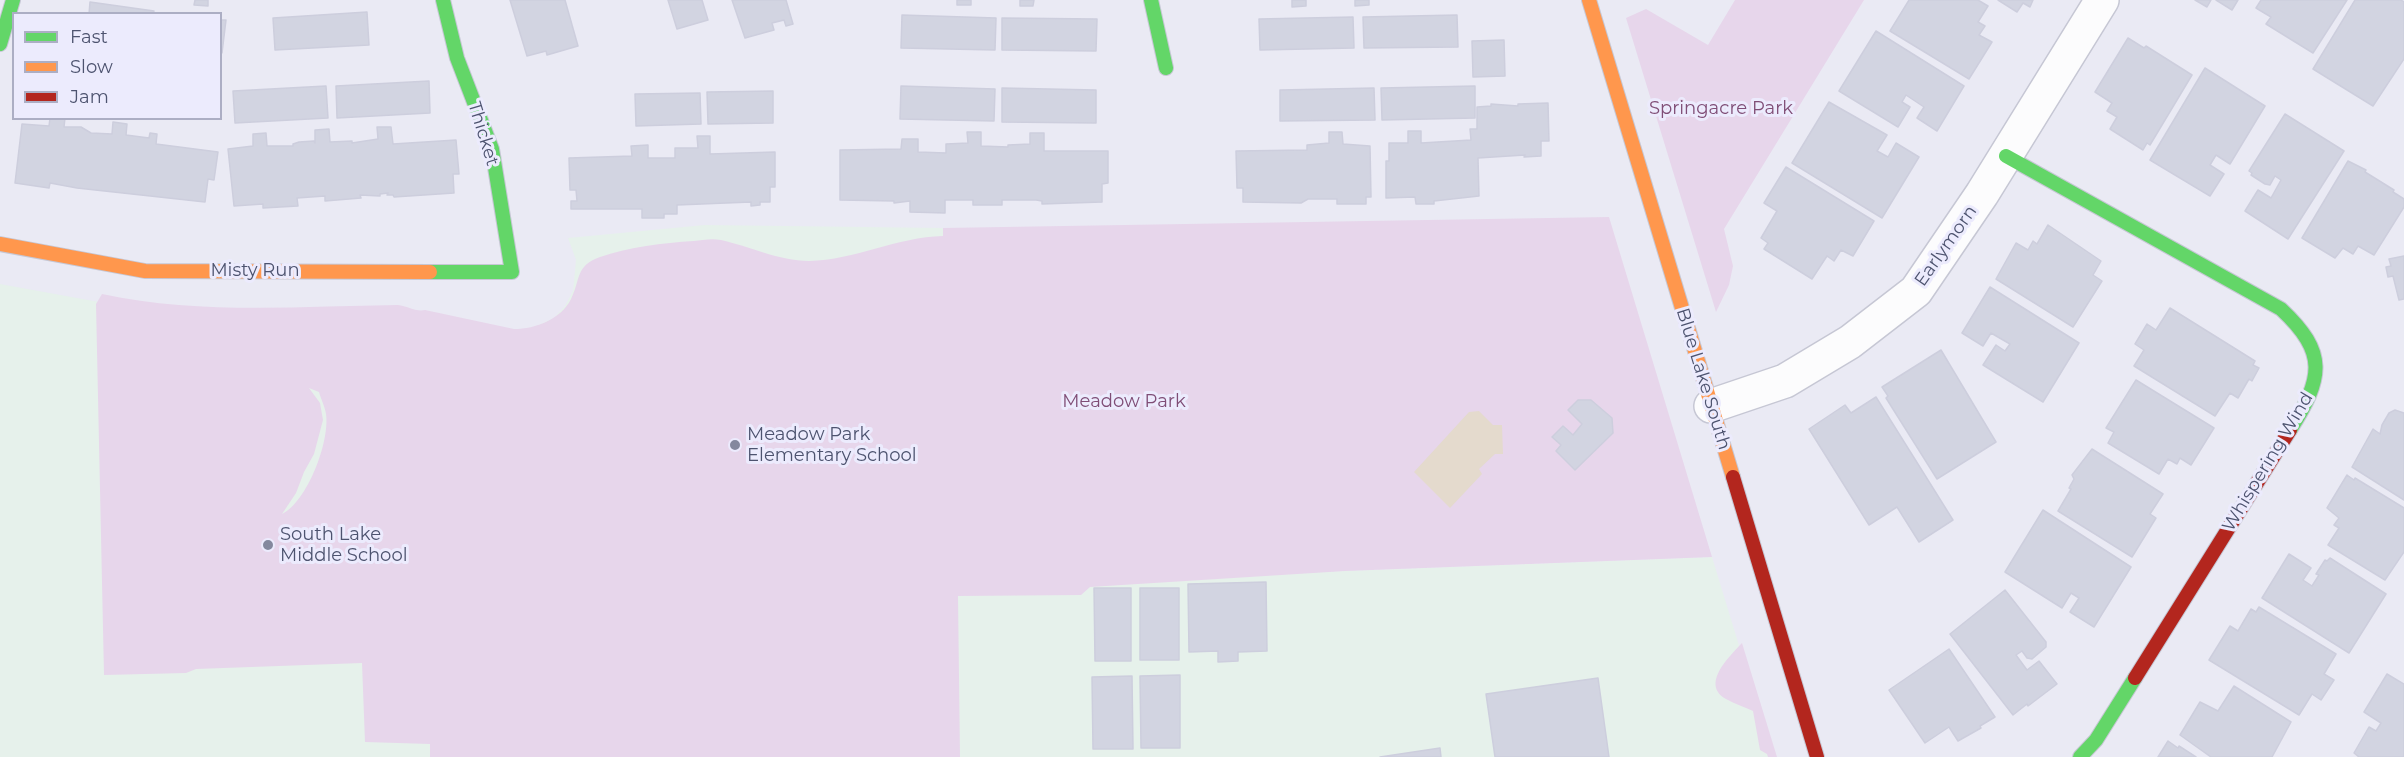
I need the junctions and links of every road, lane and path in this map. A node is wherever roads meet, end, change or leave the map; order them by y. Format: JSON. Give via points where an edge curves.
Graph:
{"nodes":[{"id":1,"x":13,"y":0,"type":"edge"},
{"id":2,"x":443,"y":0,"type":"edge"},
{"id":3,"x":1151,"y":0,"type":"edge"},
{"id":4,"x":1589,"y":0,"type":"edge"},
{"id":5,"x":2102,"y":0,"type":"edge"},
{"id":6,"x":0,"y":44,"type":"edge"},
{"id":7,"x":1166,"y":68,"type":"dead end"},
{"id":8,"x":2006,"y":156,"type":"junction"},
{"id":9,"x":0,"y":244,"type":"edge"},
{"id":10,"x":512,"y":272,"type":"joint"},
{"id":11,"x":1711,"y":406,"type":"junction"},
{"id":12,"x":1817,"y":757,"type":"edge"},
{"id":13,"x":2080,"y":757,"type":"edge"}],
"edges":[{"from":1,"to":6,"type":"street"},
{"from":2,"to":10,"type":"street","name":"Thicket","via":[[457,58],[492,149]]},
{"from":3,"to":7,"type":"street"},
{"from":4,"to":11,"type":"street","name":"Blue Lake South"},
{"from":5,"to":8,"type":"street","name":"Earlymorn"},
{"from":8,"to":11,"type":"street","name":"Earlymorn","via":[[1916,291],[1850,342],[1785,381]]},
{"from":8,"to":13,"type":"street","name":"Whispering Wind","via":[[2281,309],[2302,328],[2316,355],[2315,381],[2306,405],[2096,740]]},
{"from":9,"to":10,"type":"street","name":"Misty Run","via":[[145,271]]},
{"from":11,"to":12,"type":"street","name":"Blue Lake South"}]}
